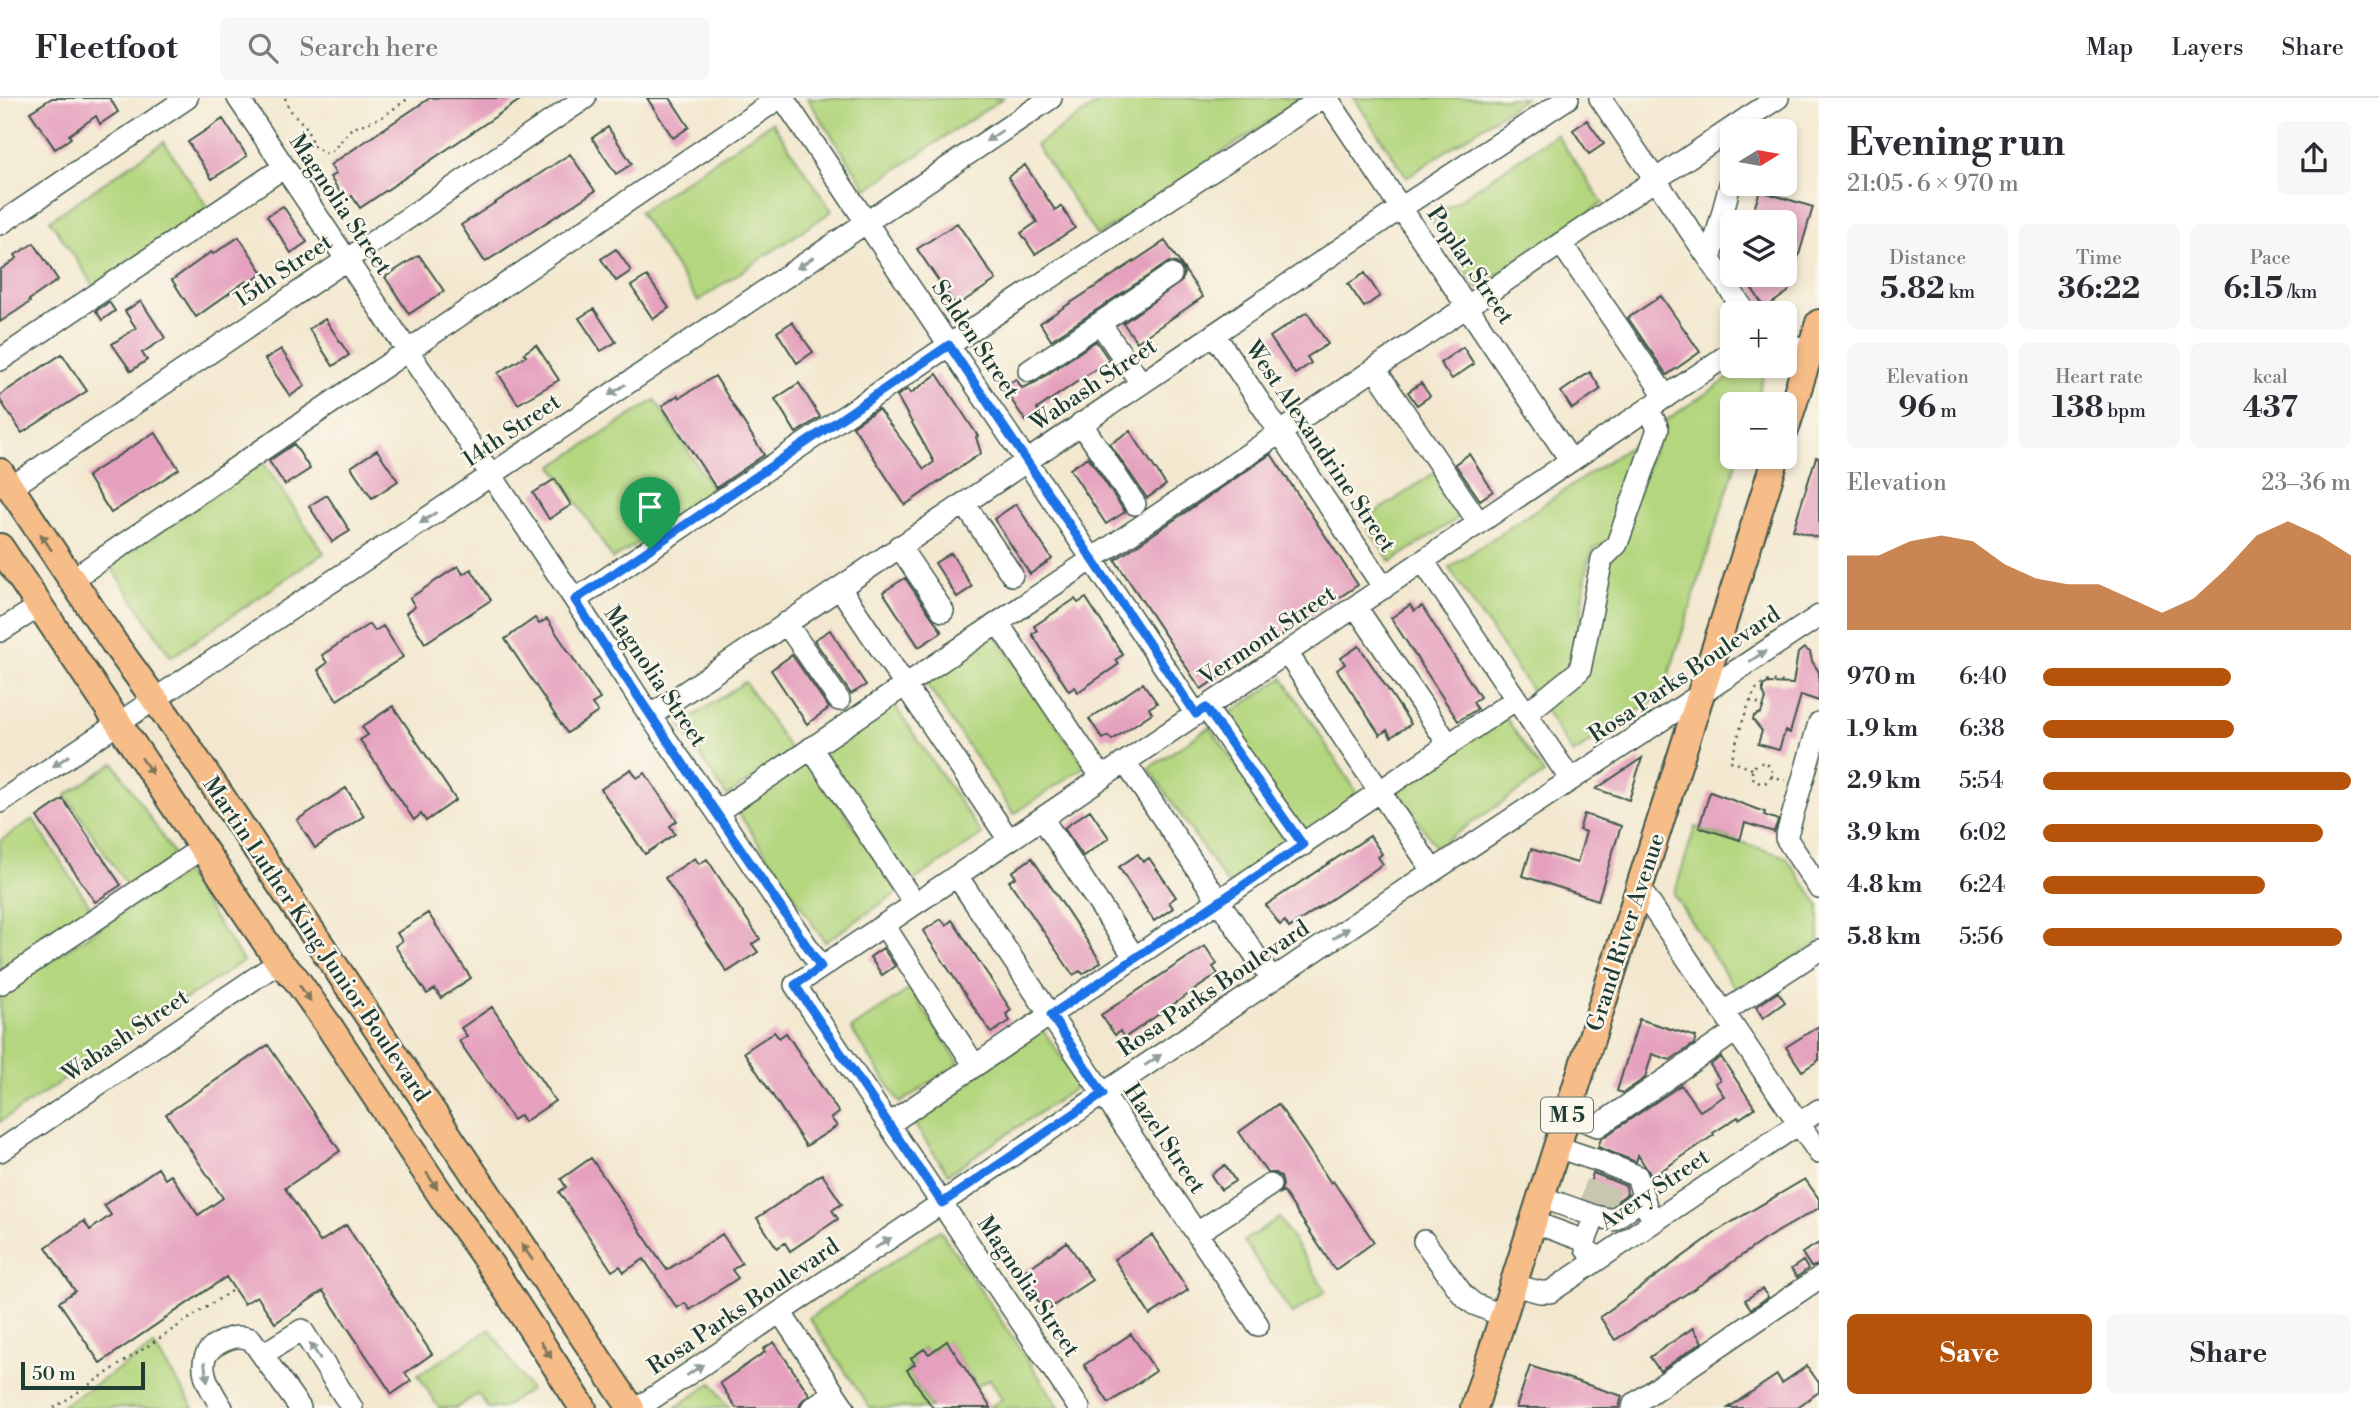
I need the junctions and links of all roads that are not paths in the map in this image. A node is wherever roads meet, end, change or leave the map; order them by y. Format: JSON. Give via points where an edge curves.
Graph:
{"nodes":[{"id":1,"x":187,"y":98,"type":"edge"},
{"id":2,"x":238,"y":98,"type":"edge"},
{"id":3,"x":585,"y":98,"type":"edge"},
{"id":4,"x":783,"y":98,"type":"edge"},
{"id":5,"x":1051,"y":98,"type":"edge"},
{"id":6,"x":1324,"y":98,"type":"edge"},
{"id":7,"x":1568,"y":98,"type":"edge"},
{"id":8,"x":1600,"y":98,"type":"edge"},
{"id":9,"x":1778,"y":98,"type":"edge"},
{"id":10,"x":1753,"y":119,"type":"edge"},
{"id":11,"x":1720,"y":140,"type":"edge"},
{"id":12,"x":285,"y":167,"type":"junction"},
{"id":13,"x":1655,"y":180,"type":"junction"},
{"id":14,"x":1727,"y":196,"type":"edge"},
{"id":15,"x":1401,"y":208,"type":"junction"},
{"id":16,"x":866,"y":222,"type":"junction"},
{"id":17,"x":0,"y":224,"type":"edge"},
{"id":18,"x":1561,"y":243,"type":"junction"},
{"id":19,"x":346,"y":259,"type":"junction"},
{"id":20,"x":1710,"y":260,"type":"junction"},
{"id":21,"x":1171,"y":275,"type":"dead end"},
{"id":22,"x":1738,"y":301,"type":"edge"},
{"id":23,"x":1467,"y":307,"type":"junction"},
{"id":24,"x":1100,"y":323,"type":"junction"},
{"id":25,"x":1819,"y":323,"type":"edge"},
{"id":26,"x":1214,"y":334,"type":"junction"},
{"id":27,"x":949,"y":345,"type":"junction"},
{"id":28,"x":1798,"y":347,"type":"edge"},
{"id":29,"x":408,"y":352,"type":"junction"},
{"id":30,"x":0,"y":360,"type":"edge"},
{"id":31,"x":1720,"y":360,"type":"edge"},
{"id":32,"x":1375,"y":369,"type":"junction"},
{"id":33,"x":1028,"y":371,"type":"dead end"},
{"id":34,"x":1141,"y":383,"type":"junction"},
{"id":35,"x":1791,"y":392,"type":"edge"},
{"id":36,"x":1657,"y":403,"type":"junction"},
{"id":37,"x":1081,"y":423,"type":"junction"},
{"id":38,"x":1280,"y":433,"type":"junction"},
{"id":39,"x":1026,"y":461,"type":"junction"},
{"id":40,"x":1571,"y":461,"type":"junction"},
{"id":41,"x":1772,"y":469,"type":"edge"},
{"id":42,"x":491,"y":475,"type":"junction"},
{"id":43,"x":5,"y":480,"type":"edge"},
{"id":44,"x":964,"y":503,"type":"junction"},
{"id":45,"x":1135,"y":504,"type":"dead end"},
{"id":46,"x":1479,"y":523,"type":"junction"},
{"id":47,"x":900,"y":546,"type":"junction"},
{"id":48,"x":0,"y":547,"type":"edge"},
{"id":49,"x":1092,"y":559,"type":"junction"},
{"id":50,"x":1423,"y":561,"type":"junction"},
{"id":51,"x":1012,"y":575,"type":"dead end"},
{"id":52,"x":71,"y":580,"type":"junction"},
{"id":53,"x":1384,"y":587,"type":"junction"},
{"id":54,"x":840,"y":588,"type":"junction"},
{"id":55,"x":575,"y":600,"type":"junction"},
{"id":56,"x":40,"y":606,"type":"junction"},
{"id":57,"x":1356,"y":607,"type":"junction"},
{"id":58,"x":943,"y":611,"type":"dead end"},
{"id":59,"x":1817,"y":622,"type":"edge"},
{"id":60,"x":786,"y":623,"type":"junction"},
{"id":61,"x":998,"y":623,"type":"junction"},
{"id":62,"x":0,"y":631,"type":"edge"},
{"id":63,"x":114,"y":643,"type":"junction"},
{"id":64,"x":1287,"y":653,"type":"junction"},
{"id":65,"x":82,"y":669,"type":"junction"},
{"id":66,"x":905,"y":685,"type":"junction"},
{"id":67,"x":1702,"y":694,"type":"junction"},
{"id":68,"x":154,"y":699,"type":"junction"},
{"id":69,"x":839,"y":700,"type":"dead end"},
{"id":70,"x":1521,"y":707,"type":"junction"},
{"id":71,"x":1201,"y":711,"type":"junction"},
{"id":72,"x":650,"y":716,"type":"junction"},
{"id":73,"x":118,"y":723,"type":"junction"},
{"id":74,"x":1819,"y":723,"type":"edge"},
{"id":75,"x":1449,"y":745,"type":"junction"},
{"id":76,"x":811,"y":747,"type":"junction"},
{"id":77,"x":1125,"y":762,"type":"junction"},
{"id":78,"x":1102,"y":778,"type":"junction"},
{"id":79,"x":1571,"y":780,"type":"junction"},
{"id":80,"x":1380,"y":793,"type":"junction"},
{"id":81,"x":0,"y":802,"type":"edge"},
{"id":82,"x":717,"y":812,"type":"junction"},
{"id":83,"x":1042,"y":818,"type":"junction"},
{"id":84,"x":1009,"y":840,"type":"junction"},
{"id":85,"x":1303,"y":845,"type":"junction"},
{"id":86,"x":202,"y":848,"type":"junction"},
{"id":87,"x":1433,"y":871,"type":"junction"},
{"id":88,"x":957,"y":876,"type":"junction"},
{"id":89,"x":1819,"y":888,"type":"edge"},
{"id":90,"x":1640,"y":889,"type":"junction"},
{"id":91,"x":1219,"y":902,"type":"junction"},
{"id":92,"x":915,"y":904,"type":"junction"},
{"id":93,"x":884,"y":925,"type":"junction"},
{"id":94,"x":1819,"y":950,"type":"edge"},
{"id":95,"x":1135,"y":958,"type":"junction"},
{"id":96,"x":279,"y":962,"type":"junction"},
{"id":97,"x":821,"y":967,"type":"junction"},
{"id":98,"x":1272,"y":981,"type":"junction"},
{"id":99,"x":0,"y":984,"type":"edge"},
{"id":100,"x":795,"y":985,"type":"joint"},
{"id":101,"x":362,"y":1006,"type":"junction"},
{"id":102,"x":1724,"y":1012,"type":"junction"},
{"id":103,"x":1051,"y":1015,"type":"junction"},
{"id":104,"x":329,"y":1026,"type":"junction"},
{"id":105,"x":1736,"y":1031,"type":"junction"},
{"id":106,"x":975,"y":1066,"type":"junction"},
{"id":107,"x":405,"y":1071,"type":"junction"},
{"id":108,"x":372,"y":1091,"type":"junction"},
{"id":109,"x":1103,"y":1094,"type":"junction"},
{"id":110,"x":1819,"y":1110,"type":"edge"},
{"id":111,"x":1567,"y":1114,"type":"junction"},
{"id":112,"x":1799,"y":1123,"type":"junction"},
{"id":113,"x":889,"y":1124,"type":"junction"},
{"id":114,"x":1557,"y":1147,"type":"junction"},
{"id":115,"x":0,"y":1150,"type":"edge"},
{"id":116,"x":1819,"y":1153,"type":"edge"},
{"id":117,"x":1270,"y":1185,"type":"dead end"},
{"id":118,"x":1541,"y":1197,"type":"junction"},
{"id":119,"x":1643,"y":1198,"type":"junction"},
{"id":120,"x":942,"y":1203,"type":"junction"},
{"id":121,"x":1597,"y":1208,"type":"junction"},
{"id":122,"x":1655,"y":1221,"type":"junction"},
{"id":123,"x":1533,"y":1222,"type":"junction"},
{"id":124,"x":1197,"y":1233,"type":"junction"},
{"id":125,"x":1424,"y":1241,"type":"dead end"},
{"id":126,"x":1585,"y":1241,"type":"junction"},
{"id":127,"x":1598,"y":1258,"type":"junction"},
{"id":128,"x":1819,"y":1278,"type":"edge"},
{"id":129,"x":1513,"y":1285,"type":"junction"},
{"id":130,"x":780,"y":1312,"type":"junction"},
{"id":131,"x":1503,"y":1316,"type":"junction"},
{"id":132,"x":1258,"y":1325,"type":"dead end"},
{"id":133,"x":263,"y":1354,"type":"junction"},
{"id":134,"x":839,"y":1401,"type":"edge"},
{"id":135,"x":222,"y":1408,"type":"edge"},
{"id":136,"x":300,"y":1408,"type":"edge"},
{"id":137,"x":352,"y":1408,"type":"edge"},
{"id":138,"x":583,"y":1408,"type":"edge"},
{"id":139,"x":632,"y":1408,"type":"edge"},
{"id":140,"x":638,"y":1408,"type":"edge"},
{"id":141,"x":812,"y":1408,"type":"edge"},
{"id":142,"x":1079,"y":1408,"type":"edge"},
{"id":143,"x":1474,"y":1408,"type":"edge"},
{"id":144,"x":1633,"y":1408,"type":"edge"}],
"edges":[{"from":1,"to":17,"type":"street"},
{"from":2,"to":12,"type":"street","name":"Magnolia Street"},
{"from":3,"to":19,"type":"street","name":"15th Street"},
{"from":4,"to":16,"type":"street","name":"Selden Street"},
{"from":4,"to":29,"type":"street"},
{"from":5,"to":16,"type":"street","name":"14th Street","one_way":true},
{"from":6,"to":15,"type":"street","name":"Poplar Street"},
{"from":6,"to":27,"type":"street"},
{"from":7,"to":15,"type":"street","name":"Wabash Street"},
{"from":8,"to":13,"type":"street"},
{"from":9,"to":10,"type":"street"},
{"from":11,"to":13,"type":"street"},
{"from":12,"to":19,"type":"street","name":"Magnolia Street"},
{"from":12,"to":30,"type":"street"},
{"from":13,"to":18,"type":"street"},
{"from":13,"to":20,"type":"street"},
{"from":14,"to":20,"type":"street"},
{"from":15,"to":23,"type":"street","name":"Poplar Street"},
{"from":15,"to":26,"type":"street","name":"Wabash Street"},
{"from":16,"to":27,"type":"street","name":"Selden Street"},
{"from":16,"to":42,"type":"street","name":"14th Street","one_way":true},
{"from":18,"to":23,"type":"street"},
{"from":18,"to":36,"type":"street"},
{"from":19,"to":29,"type":"street","name":"Magnolia Street"},
{"from":19,"to":43,"type":"street","name":"15th Street"},
{"from":20,"to":22,"type":"street"},
{"from":21,"to":24,"type":"street"},
{"from":23,"to":32,"type":"street"},
{"from":23,"to":40,"type":"street","name":"Poplar Street"},
{"from":24,"to":33,"type":"street"},
{"from":24,"to":34,"type":"street"},
{"from":25,"to":28,"type":"main road"},
{"from":26,"to":34,"type":"street","name":"Wabash Street"},
{"from":26,"to":38,"type":"street","name":"West Alexandrine Street"},
{"from":27,"to":39,"type":"street","name":"Selden Street"},
{"from":27,"to":55,"type":"street"},
{"from":28,"to":35,"type":"main road"},
{"from":29,"to":42,"type":"street","name":"Magnolia Street"},
{"from":29,"to":52,"type":"street"},
{"from":31,"to":36,"type":"street","name":"Vermont Street"},
{"from":32,"to":38,"type":"street"},
{"from":32,"to":46,"type":"street"},
{"from":34,"to":37,"type":"street","name":"Wabash Street"},
{"from":36,"to":40,"type":"street","name":"Vermont Street"},
{"from":36,"to":70,"type":"street","via":[[1658,429],[1617,544],[1602,559],[1580,670]]},
{"from":37,"to":39,"type":"street","name":"Wabash Street"},
{"from":37,"to":45,"type":"street"},
{"from":38,"to":49,"type":"street"},
{"from":38,"to":53,"type":"street","name":"West Alexandrine Street"},
{"from":39,"to":44,"type":"street","name":"Wabash Street"},
{"from":39,"to":49,"type":"street","name":"Selden Street"},
{"from":40,"to":46,"type":"street","name":"Vermont Street"},
{"from":41,"to":67,"type":"main road","name":"Grand River Avenue","number":"M 5"},
{"from":42,"to":55,"type":"street","name":"Magnolia Street"},
{"from":42,"to":68,"type":"street","name":"14th Street","one_way":true},
{"from":52,"to":43,"type":"main road","name":"Martin Luther King Junior Boulevard","one_way":true},
{"from":44,"to":47,"type":"street","name":"Wabash Street"},
{"from":44,"to":51,"type":"street"},
{"from":46,"to":50,"type":"street","name":"Vermont Street"},
{"from":47,"to":54,"type":"street","name":"Wabash Street"},
{"from":47,"to":58,"type":"street"},
{"from":48,"to":56,"type":"main road","name":"Martin Luther King Junior Boulevard"},
{"from":49,"to":61,"type":"street"},
{"from":49,"to":71,"type":"street","name":"Selden Street"},
{"from":50,"to":53,"type":"street","name":"Vermont Street"},
{"from":50,"to":70,"type":"street","name":"West Alexandrine Street"},
{"from":52,"to":63,"type":"main road","name":"Martin Luther King Junior Boulevard"},
{"from":53,"to":57,"type":"street","name":"Vermont Street"},
{"from":54,"to":60,"type":"street","name":"Wabash Street"},
{"from":54,"to":66,"type":"street"},
{"from":55,"to":72,"type":"street","name":"Magnolia Street"},
{"from":56,"to":62,"type":"street"},
{"from":56,"to":65,"type":"main road","name":"Martin Luther King Junior Boulevard"},
{"from":57,"to":64,"type":"street","name":"Vermont Street"},
{"from":57,"to":75,"type":"street"},
{"from":67,"to":59,"type":"street","name":"Rosa Parks Boulevard","one_way":true},
{"from":60,"to":69,"type":"street"},
{"from":60,"to":72,"type":"street","name":"Wabash Street"},
{"from":61,"to":66,"type":"street"},
{"from":61,"to":78,"type":"street"},
{"from":63,"to":65,"type":"main road","via":[[115,660],[110,668],[100,672]]},
{"from":63,"to":68,"type":"main road","name":"Martin Luther King Junior Boulevard"},
{"from":64,"to":71,"type":"street","name":"Vermont Street"},
{"from":64,"to":80,"type":"street"},
{"from":65,"to":73,"type":"main road","name":"Martin Luther King Junior Boulevard"},
{"from":66,"to":76,"type":"street"},
{"from":66,"to":84,"type":"street"},
{"from":67,"to":79,"type":"street","name":"Rosa Parks Boulevard"},
{"from":67,"to":90,"type":"main road","name":"Grand River Avenue","number":"M 5"},
{"from":68,"to":73,"type":"street","name":"14th Street"},
{"from":68,"to":101,"type":"main road","name":"Martin Luther King Junior Boulevard"},
{"from":70,"to":75,"type":"street"},
{"from":70,"to":79,"type":"street","name":"West Alexandrine Street"},
{"from":71,"to":77,"type":"street","name":"Vermont Street"},
{"from":71,"to":85,"type":"street","name":"Selden Street"},
{"from":72,"to":82,"type":"street","name":"Magnolia Street"},
{"from":73,"to":81,"type":"street","name":"14th Street","one_way":true},
{"from":73,"to":86,"type":"main road","name":"Martin Luther King Junior Boulevard","one_way":true},
{"from":74,"to":89,"type":"street","via":[[1786,838]]},
{"from":75,"to":80,"type":"street"},
{"from":76,"to":82,"type":"street"},
{"from":76,"to":92,"type":"street"},
{"from":77,"to":78,"type":"street","name":"Vermont Street"},
{"from":77,"to":91,"type":"street"},
{"from":78,"to":83,"type":"street","name":"Vermont Street"},
{"from":79,"to":87,"type":"street","name":"Rosa Parks Boulevard"},
{"from":80,"to":85,"type":"street"},
{"from":80,"to":87,"type":"street"},
{"from":82,"to":97,"type":"street","name":"Magnolia Street"},
{"from":83,"to":84,"type":"street","name":"Vermont Street"},
{"from":83,"to":95,"type":"street"},
{"from":84,"to":88,"type":"street","name":"Vermont Street"},
{"from":85,"to":91,"type":"street"},
{"from":86,"to":96,"type":"main road","name":"Martin Luther King Junior Boulevard"},
{"from":86,"to":99,"type":"street"},
{"from":98,"to":87,"type":"street","name":"Rosa Parks Boulevard","one_way":true},
{"from":88,"to":92,"type":"street","name":"Vermont Street"},
{"from":88,"to":103,"type":"street","name":"Hazel Street"},
{"from":90,"to":102,"type":"street"},
{"from":90,"to":111,"type":"main road","name":"Grand River Avenue","number":"M 5"},
{"from":91,"to":95,"type":"street"},
{"from":91,"to":98,"type":"street"},
{"from":92,"to":93,"type":"street","name":"Vermont Street"},
{"from":93,"to":97,"type":"street","name":"Vermont Street"},
{"from":93,"to":106,"type":"street"},
{"from":94,"to":102,"type":"street"},
{"from":95,"to":103,"type":"street"},
{"from":96,"to":104,"type":"main road","name":"Martin Luther King Junior Boulevard","one_way":true},
{"from":96,"to":115,"type":"street","name":"Wabash Street"},
{"from":97,"to":100,"type":"street","name":"Vermont Street"},
{"from":109,"to":98,"type":"street","name":"Rosa Parks Boulevard","one_way":true},
{"from":100,"to":113,"type":"street","name":"Magnolia Street"},
{"from":101,"to":104,"type":"main road","via":[[353,1029],[343,1032]]},
{"from":101,"to":107,"type":"main road","name":"Martin Luther King Junior Boulevard"},
{"from":102,"to":105,"type":"street"},
{"from":103,"to":106,"type":"street"},
{"from":103,"to":109,"type":"street","name":"Hazel Street"},
{"from":104,"to":108,"type":"main road","name":"Martin Luther King Junior Boulevard"},
{"from":105,"to":111,"type":"street","via":[[1598,1126]]},
{"from":105,"to":112,"type":"street"},
{"from":106,"to":113,"type":"street"},
{"from":107,"to":108,"type":"main road","via":[[386,1063],[375,1065],[369,1074]]},
{"from":139,"to":107,"type":"main road","name":"Martin Luther King Junior Boulevard","one_way":true},
{"from":108,"to":138,"type":"main road","name":"Martin Luther King Junior Boulevard","one_way":true},
{"from":109,"to":120,"type":"street","name":"Rosa Parks Boulevard"},
{"from":109,"to":124,"type":"street","name":"Hazel Street"},
{"from":110,"to":112,"type":"street","name":"Avery Street"},
{"from":111,"to":114,"type":"main road","name":"Grand River Avenue","number":"M 5"},
{"from":112,"to":116,"type":"street"},
{"from":112,"to":122,"type":"street","name":"Avery Street"},
{"from":113,"to":120,"type":"street","name":"Magnolia Street"},
{"from":114,"to":118,"type":"main road","name":"Grand River Avenue","number":"M 5"},
{"from":114,"to":119,"type":"street","via":[[1608,1170],[1637,1176]]},
{"from":117,"to":124,"type":"street"},
{"from":118,"to":121,"type":"street"},
{"from":118,"to":123,"type":"main road","name":"Grand River Avenue","number":"M 5"},
{"from":119,"to":121,"type":"street","via":[[1613,1220]]},
{"from":119,"to":122,"type":"street"},
{"from":130,"to":120,"type":"street","name":"Rosa Parks Boulevard","one_way":true},
{"from":120,"to":142,"type":"street","name":"Magnolia Street"},
{"from":121,"to":126,"type":"street"},
{"from":122,"to":127,"type":"street","name":"Avery Street"},
{"from":123,"to":126,"type":"street"},
{"from":123,"to":129,"type":"main road","name":"Grand River Avenue","number":"M 5"},
{"from":124,"to":132,"type":"street","name":"Hazel Street"},
{"from":125,"to":131,"type":"street","via":[[1463,1295]]},
{"from":126,"to":127,"type":"street","via":[[1586,1249]]},
{"from":127,"to":129,"type":"street","name":"Avery Street","via":[[1549,1292]]},
{"from":128,"to":144,"type":"street"},
{"from":129,"to":131,"type":"main road","name":"Grand River Avenue","number":"M 5"},
{"from":130,"to":134,"type":"street"},
{"from":140,"to":130,"type":"street","name":"Rosa Parks Boulevard","one_way":true},
{"from":131,"to":143,"type":"main road","name":"Grand River Avenue","number":"M 5"},
{"from":133,"to":135,"type":"street","one_way":true,"via":[[251,1339],[239,1336],[211,1348],[204,1358],[204,1374]]},
{"from":133,"to":136,"type":"street"},
{"from":137,"to":133,"type":"street","one_way":true,"via":[[302,1330]]},
{"from":134,"to":141,"type":"street"}]}
